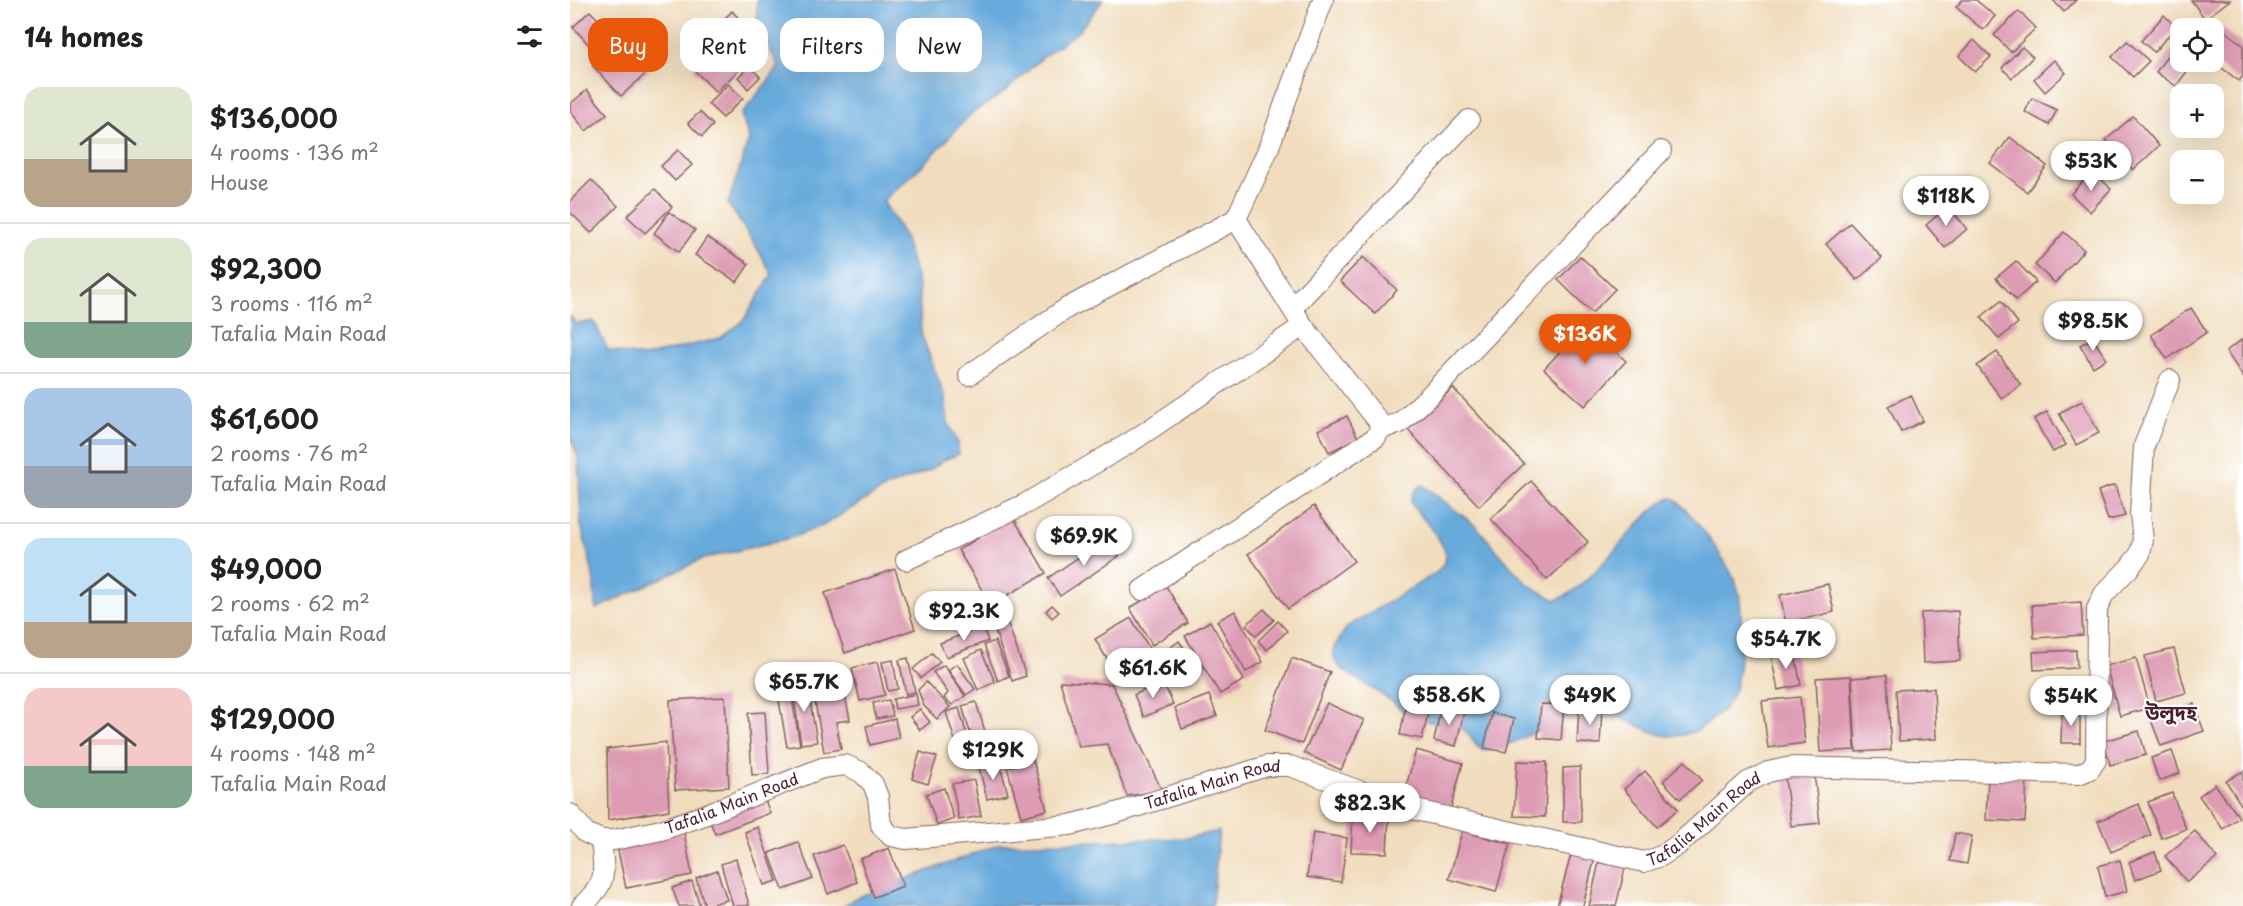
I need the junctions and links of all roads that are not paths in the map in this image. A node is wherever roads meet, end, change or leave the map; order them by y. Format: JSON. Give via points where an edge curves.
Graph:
{"nodes":[{"id":1,"x":1323,"y":0,"type":"edge"},
{"id":2,"x":1469,"y":120,"type":"dead end"},
{"id":3,"x":1661,"y":151,"type":"dead end"},
{"id":4,"x":1236,"y":219,"type":"junction"},
{"id":5,"x":1293,"y":308,"type":"junction"},
{"id":6,"x":1303,"y":327,"type":"junction"},
{"id":7,"x":969,"y":375,"type":"dead end"},
{"id":8,"x":2170,"y":380,"type":"dead end"},
{"id":9,"x":1380,"y":429,"type":"junction"},
{"id":10,"x":906,"y":560,"type":"dead end"},
{"id":11,"x":1142,"y":590,"type":"dead end"},
{"id":12,"x":570,"y":814,"type":"edge"},
{"id":13,"x":601,"y":840,"type":"junction"},
{"id":14,"x":582,"y":906,"type":"edge"}],
"edges":[{"from":1,"to":4,"type":"street","via":[[1267,152]]},
{"from":2,"to":5,"type":"street"},
{"from":3,"to":9,"type":"street","via":[[1430,395],[1400,423]]},
{"from":4,"to":5,"type":"street"},
{"from":4,"to":7,"type":"street","via":[[1067,308]]},
{"from":5,"to":6,"type":"street"},
{"from":6,"to":9,"type":"street","via":[[1379,422]]},
{"from":6,"to":10,"type":"street","via":[[1131,442],[1024,504]]},
{"from":8,"to":13,"type":"street","name":"Tafalia Main Road","via":[[2144,446],[2140,554],[2104,594],[2097,609],[2096,760],[2090,770],[2079,774],[1791,767],[1748,782],[1678,845],[1644,862],[1407,808],[1290,766],[1267,766],[1070,825],[906,839],[891,836],[881,825],[873,784],[861,772],[845,765],[822,768],[661,830]]},
{"from":9,"to":11,"type":"street","via":[[1376,437]]},
{"from":12,"to":13,"type":"street","via":[[586,833]]},
{"from":13,"to":14,"type":"street","via":[[604,878]]}]}
